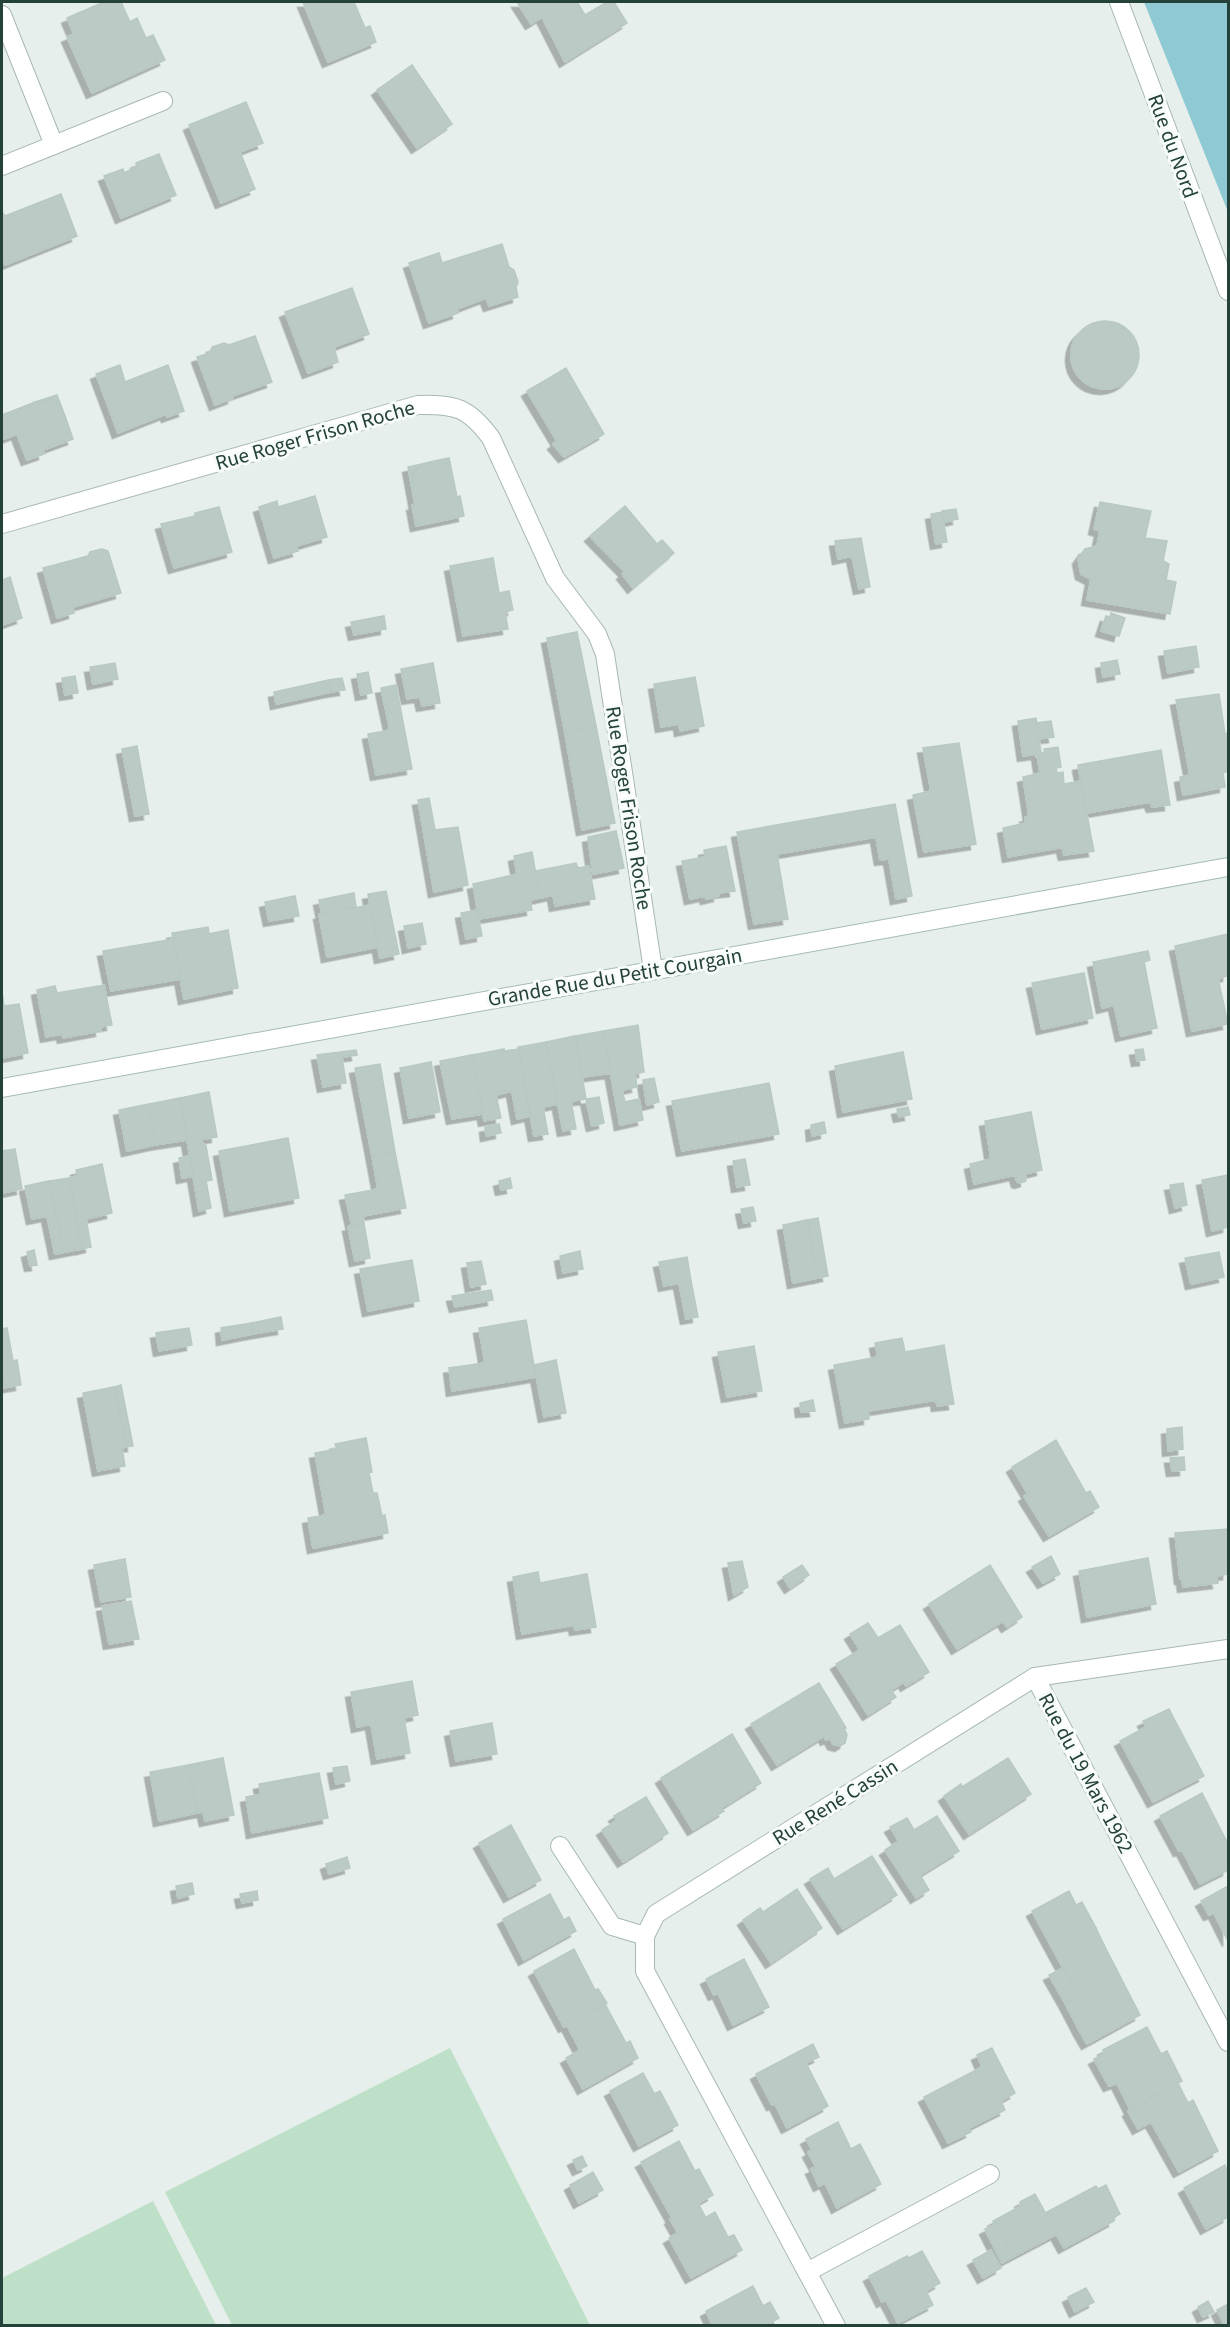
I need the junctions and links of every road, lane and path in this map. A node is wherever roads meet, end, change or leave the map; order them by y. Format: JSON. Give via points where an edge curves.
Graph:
{"nodes":[{"id":1,"x":1119,"y":2,"type":"edge"},
{"id":2,"x":2,"y":15,"type":"edge"},
{"id":3,"x":163,"y":101,"type":"dead end"},
{"id":4,"x":54,"y":145,"type":"junction"},
{"id":5,"x":2,"y":166,"type":"edge"},
{"id":6,"x":1228,"y":291,"type":"edge"},
{"id":7,"x":2,"y":524,"type":"edge"},
{"id":8,"x":1228,"y":867,"type":"edge"},
{"id":9,"x":653,"y":970,"type":"junction"},
{"id":10,"x":2,"y":1088,"type":"edge"},
{"id":11,"x":1228,"y":1649,"type":"edge"},
{"id":12,"x":1035,"y":1677,"type":"junction"},
{"id":13,"x":560,"y":1846,"type":"dead end"},
{"id":14,"x":645,"y":1936,"type":"junction"},
{"id":15,"x":1228,"y":2042,"type":"edge"},
{"id":16,"x":990,"y":2174,"type":"dead end"},
{"id":17,"x":807,"y":2272,"type":"junction"},
{"id":18,"x":836,"y":2325,"type":"edge"}],
"edges":[{"from":1,"to":6,"type":"street","name":"Rue du Nord"},
{"from":2,"to":4,"type":"street"},
{"from":3,"to":4,"type":"street"},
{"from":4,"to":5,"type":"street"},
{"from":7,"to":9,"type":"street","name":"Rue Roger Frison Roche","via":[[418,405],[460,408],[477,420],[491,438],[555,578],[597,634],[605,654]]},
{"from":8,"to":9,"type":"street","name":"Grande Rue du Petit Courgain"},
{"from":9,"to":10,"type":"street","name":"Grande Rue du Petit Courgain"},
{"from":11,"to":12,"type":"street","name":"Rue du 19 Mars 1962"},
{"from":12,"to":14,"type":"street","name":"Rue René Cassin","via":[[656,1914]]},
{"from":12,"to":15,"type":"street","name":"Rue du 19 Mars 1962"},
{"from":13,"to":14,"type":"street","via":[[612,1926]]},
{"from":14,"to":17,"type":"street","via":[[645,1971]]},
{"from":16,"to":17,"type":"street"},
{"from":17,"to":18,"type":"street"}]}
